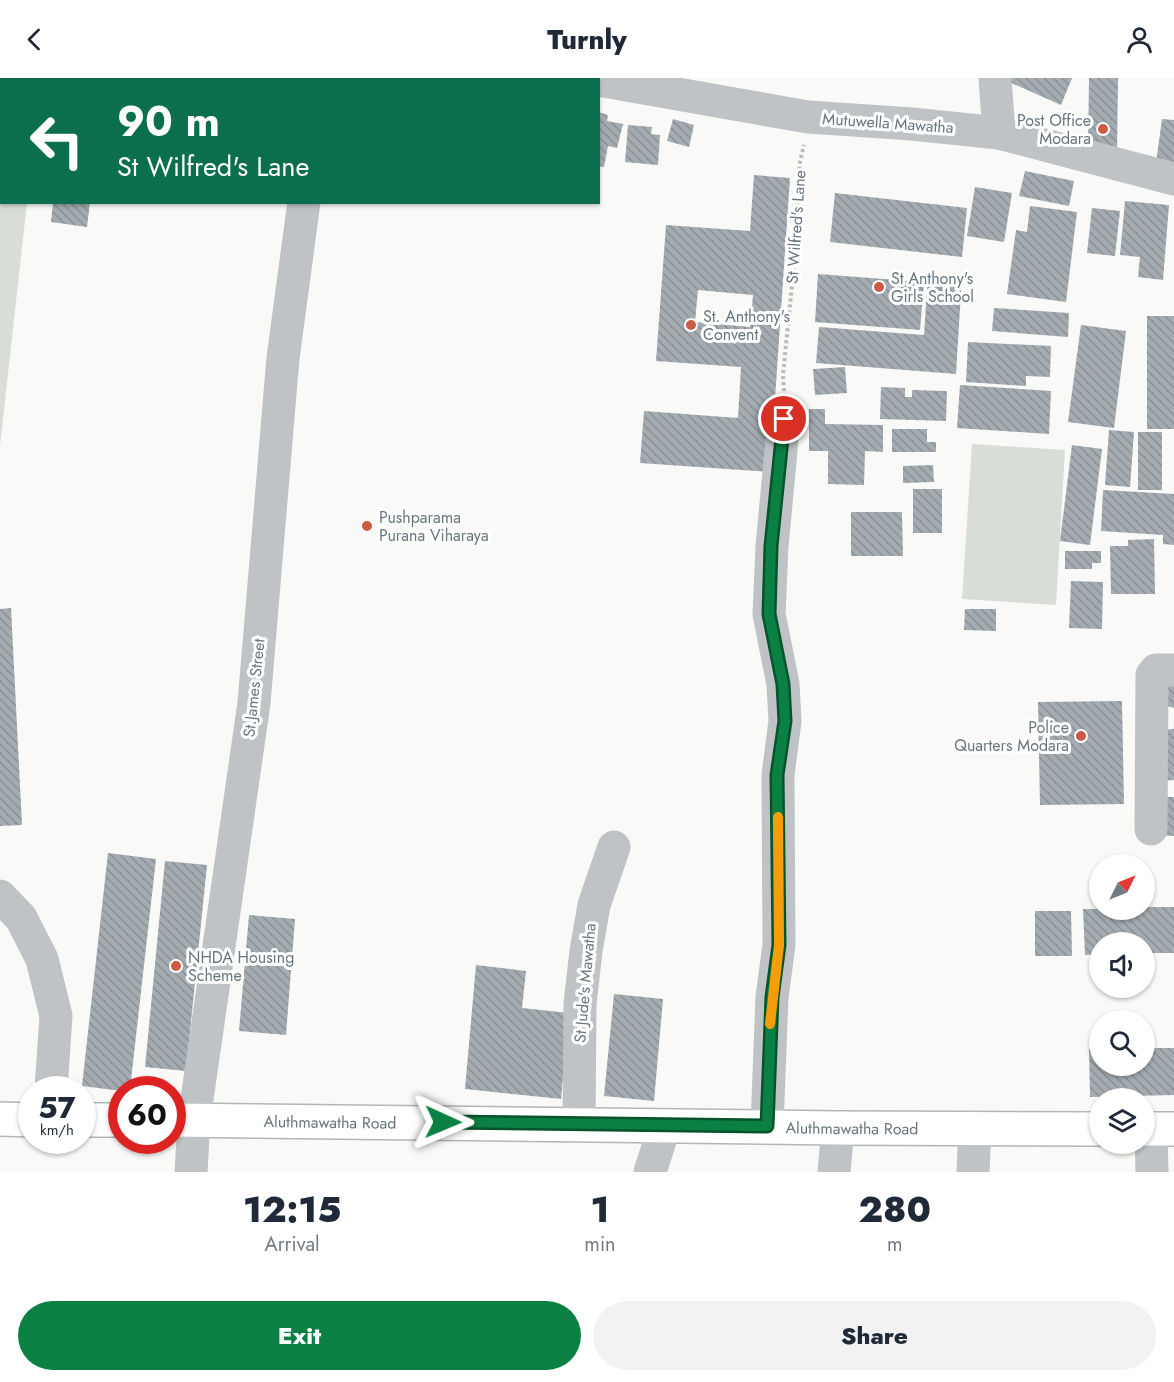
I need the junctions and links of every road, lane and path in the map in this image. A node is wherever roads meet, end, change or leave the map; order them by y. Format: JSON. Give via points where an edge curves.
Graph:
{"nodes":[{"id":1,"x":995,"y":78,"type":"edge"},
{"id":2,"x":600,"y":81,"type":"edge"},
{"id":3,"x":808,"y":117,"type":"junction"},
{"id":4,"x":999,"y":133,"type":"junction"},
{"id":5,"x":1174,"y":179,"type":"edge"},
{"id":6,"x":304,"y":204,"type":"edge"},
{"id":7,"x":784,"y":419,"type":"joint"},
{"id":8,"x":1174,"y":670,"type":"edge"},
{"id":9,"x":1150,"y":829,"type":"dead end"},
{"id":10,"x":614,"y":847,"type":"dead end"},
{"id":11,"x":0,"y":897,"type":"edge"},
{"id":12,"x":52,"y":1076,"type":"edge"},
{"id":13,"x":186,"y":1102,"type":"edge"},
{"id":14,"x":0,"y":1119,"type":"edge"},
{"id":15,"x":18,"y":1119,"type":"edge"},
{"id":16,"x":186,"y":1120,"type":"edge"},
{"id":17,"x":579,"y":1124,"type":"junction"},
{"id":18,"x":665,"y":1125,"type":"junction"},
{"id":19,"x":767,"y":1126,"type":"junction"},
{"id":20,"x":838,"y":1128,"type":"junction"},
{"id":21,"x":975,"y":1128,"type":"junction"},
{"id":22,"x":1089,"y":1129,"type":"edge"},
{"id":23,"x":1157,"y":1129,"type":"edge"},
{"id":24,"x":186,"y":1140,"type":"edge"},
{"id":25,"x":191,"y":1172,"type":"edge"},
{"id":26,"x":650,"y":1172,"type":"edge"},
{"id":27,"x":834,"y":1172,"type":"edge"},
{"id":28,"x":973,"y":1172,"type":"edge"},
{"id":29,"x":1152,"y":1172,"type":"edge"}],
"edges":[{"from":1,"to":4,"type":"street"},
{"from":2,"to":3,"type":"street","name":"Mutuwella Mawatha"},
{"from":3,"to":4,"type":"street","name":"Mutuwella Mawatha"},
{"from":3,"to":7,"type":"path","name":"St Wilfred's Lane","via":[[799,173],[783,375]]},
{"from":4,"to":5,"type":"street","name":"Mutuwella Mawatha"},
{"from":6,"to":13,"type":"street","name":"St.James Street","via":[[283,358],[254,703]]},
{"from":7,"to":19,"type":"street","via":[[771,546],[769,614],[783,684],[785,721],[777,775],[779,945],[772,997]]},
{"from":8,"to":9,"type":"street","via":[[1156,669],[1152,675]]},
{"from":10,"to":17,"type":"street","name":"St Jude's Mawatha","via":[[594,905],[586,951],[580,1004]]},
{"from":11,"to":12,"type":"street","via":[[21,918],[42,958],[56,1016]]},
{"from":14,"to":15,"type":"main road"},
{"from":16,"to":17,"type":"main road","name":"Aluthmawatha Road"},
{"from":17,"to":18,"type":"main road","name":"Aluthmawatha Road"},
{"from":18,"to":19,"type":"main road","name":"Aluthmawatha Road"},
{"from":18,"to":26,"type":"street"},
{"from":19,"to":20,"type":"main road","name":"Aluthmawatha Road"},
{"from":20,"to":21,"type":"main road","name":"Aluthmawatha Road"},
{"from":20,"to":27,"type":"street"},
{"from":21,"to":22,"type":"main road","name":"Aluthmawatha Road"},
{"from":21,"to":28,"type":"street"},
{"from":23,"to":29,"type":"street"},
{"from":24,"to":25,"type":"street","name":"St.James Street"}]}
